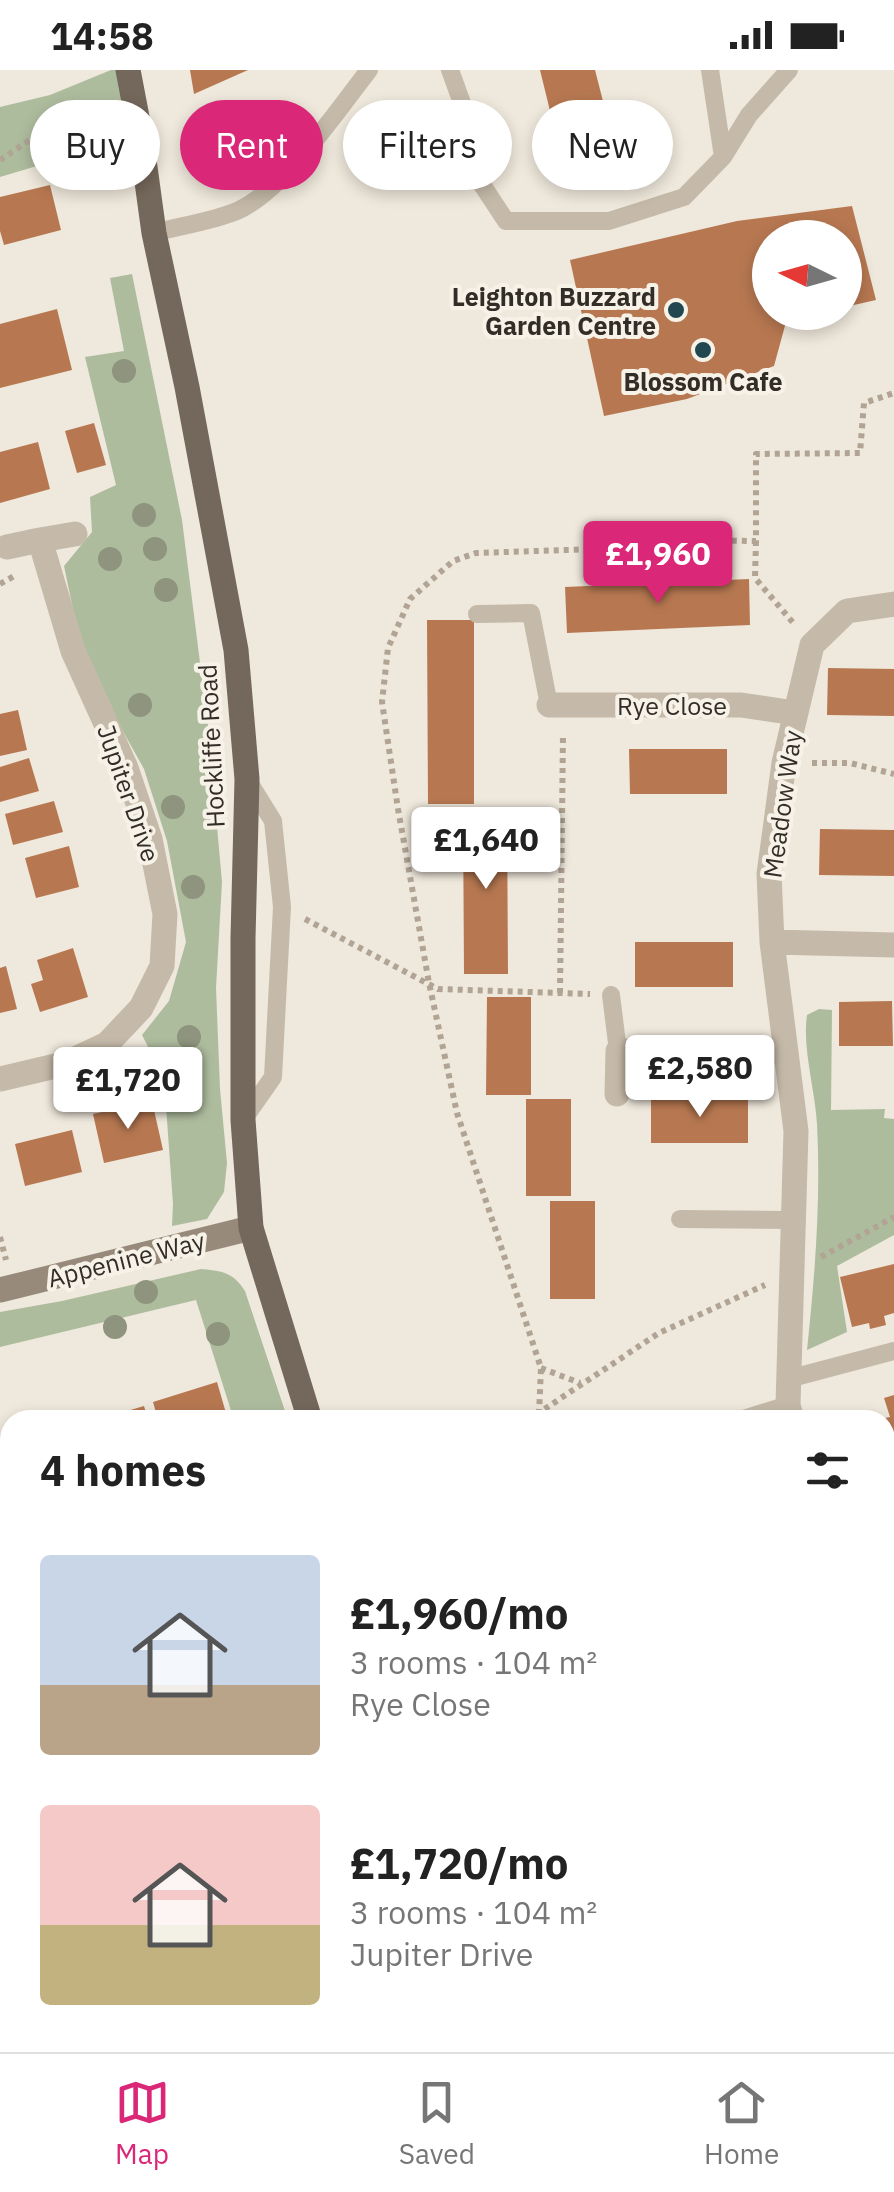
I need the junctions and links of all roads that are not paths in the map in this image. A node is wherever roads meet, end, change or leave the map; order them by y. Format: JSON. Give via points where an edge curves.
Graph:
{"nodes":[{"id":1,"x":128,"y":70,"type":"edge"},
{"id":2,"x":368,"y":70,"type":"edge"},
{"id":3,"x":450,"y":70,"type":"edge"},
{"id":4,"x":710,"y":70,"type":"edge"},
{"id":5,"x":788,"y":70,"type":"edge"},
{"id":6,"x":723,"y":158,"type":"junction"},
{"id":7,"x":154,"y":232,"type":"junction"},
{"id":8,"x":75,"y":534,"type":"dead end"},
{"id":9,"x":40,"y":540,"type":"junction"},
{"id":10,"x":8,"y":547,"type":"dead end"},
{"id":11,"x":894,"y":604,"type":"edge"},
{"id":12,"x":477,"y":614,"type":"dead end"},
{"id":13,"x":556,"y":705,"type":"joint"},
{"id":14,"x":795,"y":713,"type":"junction"},
{"id":15,"x":247,"y":779,"type":"junction"},
{"id":16,"x":772,"y":942,"type":"junction"},
{"id":17,"x":894,"y":945,"type":"edge"},
{"id":18,"x":612,"y":995,"type":"road end"},
{"id":19,"x":618,"y":1052,"type":"junction"},
{"id":20,"x":786,"y":1052,"type":"junction"},
{"id":21,"x":0,"y":1079,"type":"edge"},
{"id":22,"x":617,"y":1094,"type":"dead end"},
{"id":23,"x":244,"y":1120,"type":"junction"},
{"id":24,"x":680,"y":1219,"type":"dead end"},
{"id":25,"x":793,"y":1220,"type":"junction"},
{"id":26,"x":252,"y":1228,"type":"junction"},
{"id":27,"x":0,"y":1290,"type":"edge"},
{"id":28,"x":894,"y":1350,"type":"edge"},
{"id":29,"x":789,"y":1401,"type":"edge"},
{"id":30,"x":307,"y":1410,"type":"edge"}],
"edges":[{"from":1,"to":7,"type":"main road","name":"Hockliffe Road"},
{"from":2,"to":7,"type":"lane","via":[[272,187],[238,211]]},
{"from":3,"to":6,"type":"lane","via":[[473,171],[506,220],[609,220],[684,197]]},
{"from":4,"to":6,"type":"lane"},
{"from":5,"to":6,"type":"lane"},
{"from":7,"to":15,"type":"main road","name":"Hockliffe Road","via":[[236,650]]},
{"from":8,"to":9,"type":"street"},
{"from":9,"to":10,"type":"street"},
{"from":9,"to":21,"type":"street","name":"Jupiter Drive","via":[[73,651],[150,839],[165,914],[162,966],[141,1008],[107,1044],[64,1064]]},
{"from":11,"to":14,"type":"street","name":"Meadow Way","via":[[846,611],[812,646]]},
{"from":12,"to":13,"type":"lane","via":[[531,613]]},
{"from":13,"to":14,"type":"street","name":"Rye Close","via":[[741,705]]},
{"from":14,"to":16,"type":"street","name":"Meadow Way","via":[[770,874]]},
{"from":15,"to":23,"type":"main road","name":"Hockliffe Road"},
{"from":15,"to":23,"type":"lane","via":[[273,821],[282,907],[273,1078]]},
{"from":16,"to":17,"type":"street"},
{"from":16,"to":20,"type":"street","name":"Meadow Way"},
{"from":18,"to":19,"type":"lane"},
{"from":19,"to":20,"type":"street"},
{"from":19,"to":22,"type":"street"},
{"from":20,"to":25,"type":"street","name":"Meadow Way","via":[[796,1131]]},
{"from":23,"to":26,"type":"main road","name":"Hockliffe Road"},
{"from":24,"to":25,"type":"lane"},
{"from":25,"to":29,"type":"street","name":"Meadow Way"},
{"from":26,"to":27,"type":"street","name":"Appenine Way"},
{"from":26,"to":30,"type":"main road","name":"Hockliffe Road"},
{"from":28,"to":29,"type":"lane"}]}
